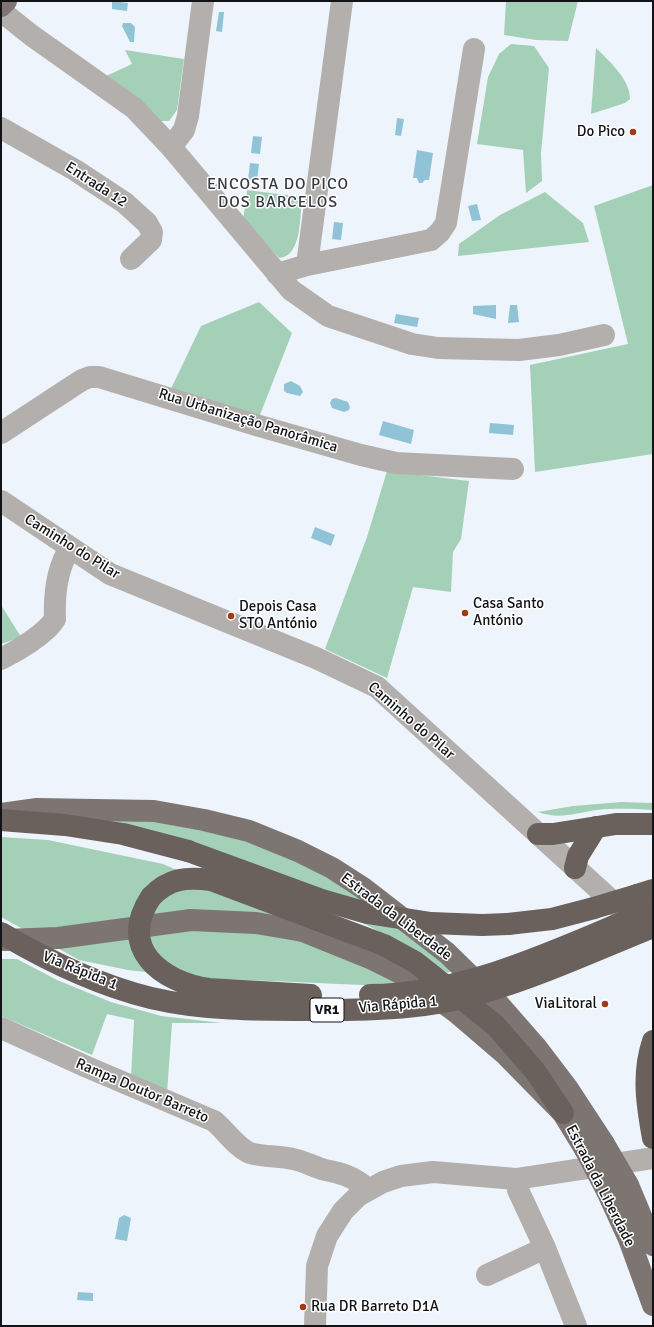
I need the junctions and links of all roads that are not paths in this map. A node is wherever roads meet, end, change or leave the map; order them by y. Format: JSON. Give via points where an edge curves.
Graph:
{"nodes":[{"id":1,"x":6,"y":1,"type":"edge"},
{"id":2,"x":203,"y":1,"type":"edge"},
{"id":3,"x":342,"y":1,"type":"edge"},
{"id":4,"x":1,"y":6,"type":"edge"},
{"id":5,"x":1,"y":11,"type":"edge"},
{"id":6,"x":474,"y":50,"type":"dead end"},
{"id":7,"x":1,"y":128,"type":"edge"},
{"id":8,"x":171,"y":147,"type":"junction"},
{"id":9,"x":131,"y":259,"type":"dead end"},
{"id":10,"x":307,"y":265,"type":"junction"},
{"id":11,"x":277,"y":274,"type":"junction"},
{"id":12,"x":604,"y":335,"type":"dead end"},
{"id":13,"x":1,"y":433,"type":"edge"},
{"id":14,"x":513,"y":468,"type":"dead end"},
{"id":15,"x":1,"y":500,"type":"edge"},
{"id":16,"x":70,"y":548,"type":"junction"},
{"id":17,"x":1,"y":659,"type":"edge"},
{"id":18,"x":1,"y":814,"type":"edge"},
{"id":19,"x":1,"y":820,"type":"edge"},
{"id":20,"x":653,"y":824,"type":"edge"},
{"id":21,"x":596,"y":827,"type":"junction"},
{"id":22,"x":538,"y":834,"type":"junction"},
{"id":23,"x":575,"y":868,"type":"junction"},
{"id":24,"x":650,"y":906,"type":"edge"},
{"id":25,"x":1,"y":933,"type":"edge"},
{"id":26,"x":653,"y":939,"type":"edge"},
{"id":27,"x":1,"y":940,"type":"edge"},
{"id":28,"x":1,"y":1028,"type":"edge"},
{"id":29,"x":653,"y":1042,"type":"edge"},
{"id":30,"x":563,"y":1113,"type":"junction"},
{"id":31,"x":653,"y":1138,"type":"edge"},
{"id":32,"x":595,"y":1147,"type":"junction"},
{"id":33,"x":653,"y":1158,"type":"edge"},
{"id":34,"x":516,"y":1179,"type":"junction"},
{"id":35,"x":360,"y":1196,"type":"junction"},
{"id":36,"x":653,"y":1245,"type":"edge"},
{"id":37,"x":545,"y":1248,"type":"junction"},
{"id":38,"x":487,"y":1275,"type":"dead end"},
{"id":39,"x":653,"y":1305,"type":"edge"},
{"id":40,"x":315,"y":1326,"type":"edge"},
{"id":41,"x":576,"y":1326,"type":"edge"}],
"edges":[{"from":1,"to":4,"type":"main road"},
{"from":2,"to":8,"type":"street","via":[[188,116],[184,130]]},
{"from":3,"to":10,"type":"street"},
{"from":5,"to":8,"type":"street","via":[[134,108]]},
{"from":6,"to":10,"type":"street","via":[[446,223],[440,232],[431,240]]},
{"from":7,"to":9,"type":"street","name":"Entrada 12","via":[[75,170],[125,203],[147,223],[152,232],[151,240]]},
{"from":8,"to":11,"type":"street"},
{"from":10,"to":11,"type":"street"},
{"from":11,"to":12,"type":"street","via":[[291,290],[328,316],[412,344],[438,348],[519,350],[559,345]]},
{"from":13,"to":14,"type":"street","name":"Rua Urbanização Panorâmica","via":[[82,380],[99,377],[256,425],[396,462]]},
{"from":15,"to":16,"type":"street","name":"Caminho do Pilar"},
{"from":16,"to":17,"type":"street","via":[[63,560],[58,579],[55,619],[52,624]]},
{"from":16,"to":22,"type":"street","name":"Caminho do Pilar","via":[[110,574],[316,658],[377,687]]},
{"from":18,"to":32,"type":"main road","name":"Estrada da Liberdade","via":[[37,808],[154,811],[250,831],[332,868],[363,888],[447,953],[494,999],[568,1089]]},
{"from":19,"to":24,"type":"highway","bridge":true,"via":[[65,825],[124,834],[188,851],[322,900],[367,913],[431,923],[508,924],[552,919],[594,908]]},
{"from":20,"to":21,"type":"highway"},
{"from":21,"to":22,"type":"highway"},
{"from":21,"to":23,"type":"highway","via":[[578,856]]},
{"from":22,"to":23,"type":"street","name":"Caminho do Pilar"},
{"from":23,"to":26,"type":"street","name":"Caminho do Pilar"},
{"from":24,"to":25,"type":"highway","name":"Via Rápida 1","number":"VR1","bridge":true,"via":[[532,976],[480,993],[428,1004],[377,1010],[248,1009],[152,998],[60,965]]},
{"from":24,"to":30,"type":"highway","bridge":true,"via":[[529,960],[480,977],[438,988],[379,995],[315,995],[195,987],[170,977],[154,966],[142,944],[141,915],[151,897],[160,888],[172,882],[185,879],[212,880],[384,945],[415,962],[495,1025],[535,1071]]},
{"from":27,"to":30,"type":"main road","name":"Estrada da Liberdade","via":[[58,938],[191,920],[256,923],[303,931],[370,958],[410,978],[492,1042]]},
{"from":28,"to":35,"type":"street","name":"Rampa Doutor Barreto","via":[[214,1121],[235,1142],[251,1153],[294,1159],[325,1170],[341,1172],[357,1180]]},
{"from":29,"to":31,"type":"highway","via":[[646,1081],[647,1108]]},
{"from":30,"to":32,"type":"main road","name":"Estrada da Liberdade"},
{"from":32,"to":36,"type":"main road","name":"Estrada da Liberdade","bridge":true,"via":[[628,1184]]},
{"from":32,"to":39,"type":"main road","name":"Estrada da Liberdade","bridge":true,"via":[[607,1191],[630,1239]]},
{"from":33,"to":34,"type":"street"},
{"from":34,"to":35,"type":"street","via":[[417,1173],[383,1182]]},
{"from":34,"to":37,"type":"street","via":[[518,1190]]},
{"from":35,"to":40,"type":"street","via":[[335,1222],[322,1248],[317,1272]]},
{"from":37,"to":38,"type":"street"},
{"from":37,"to":41,"type":"street"}]}
